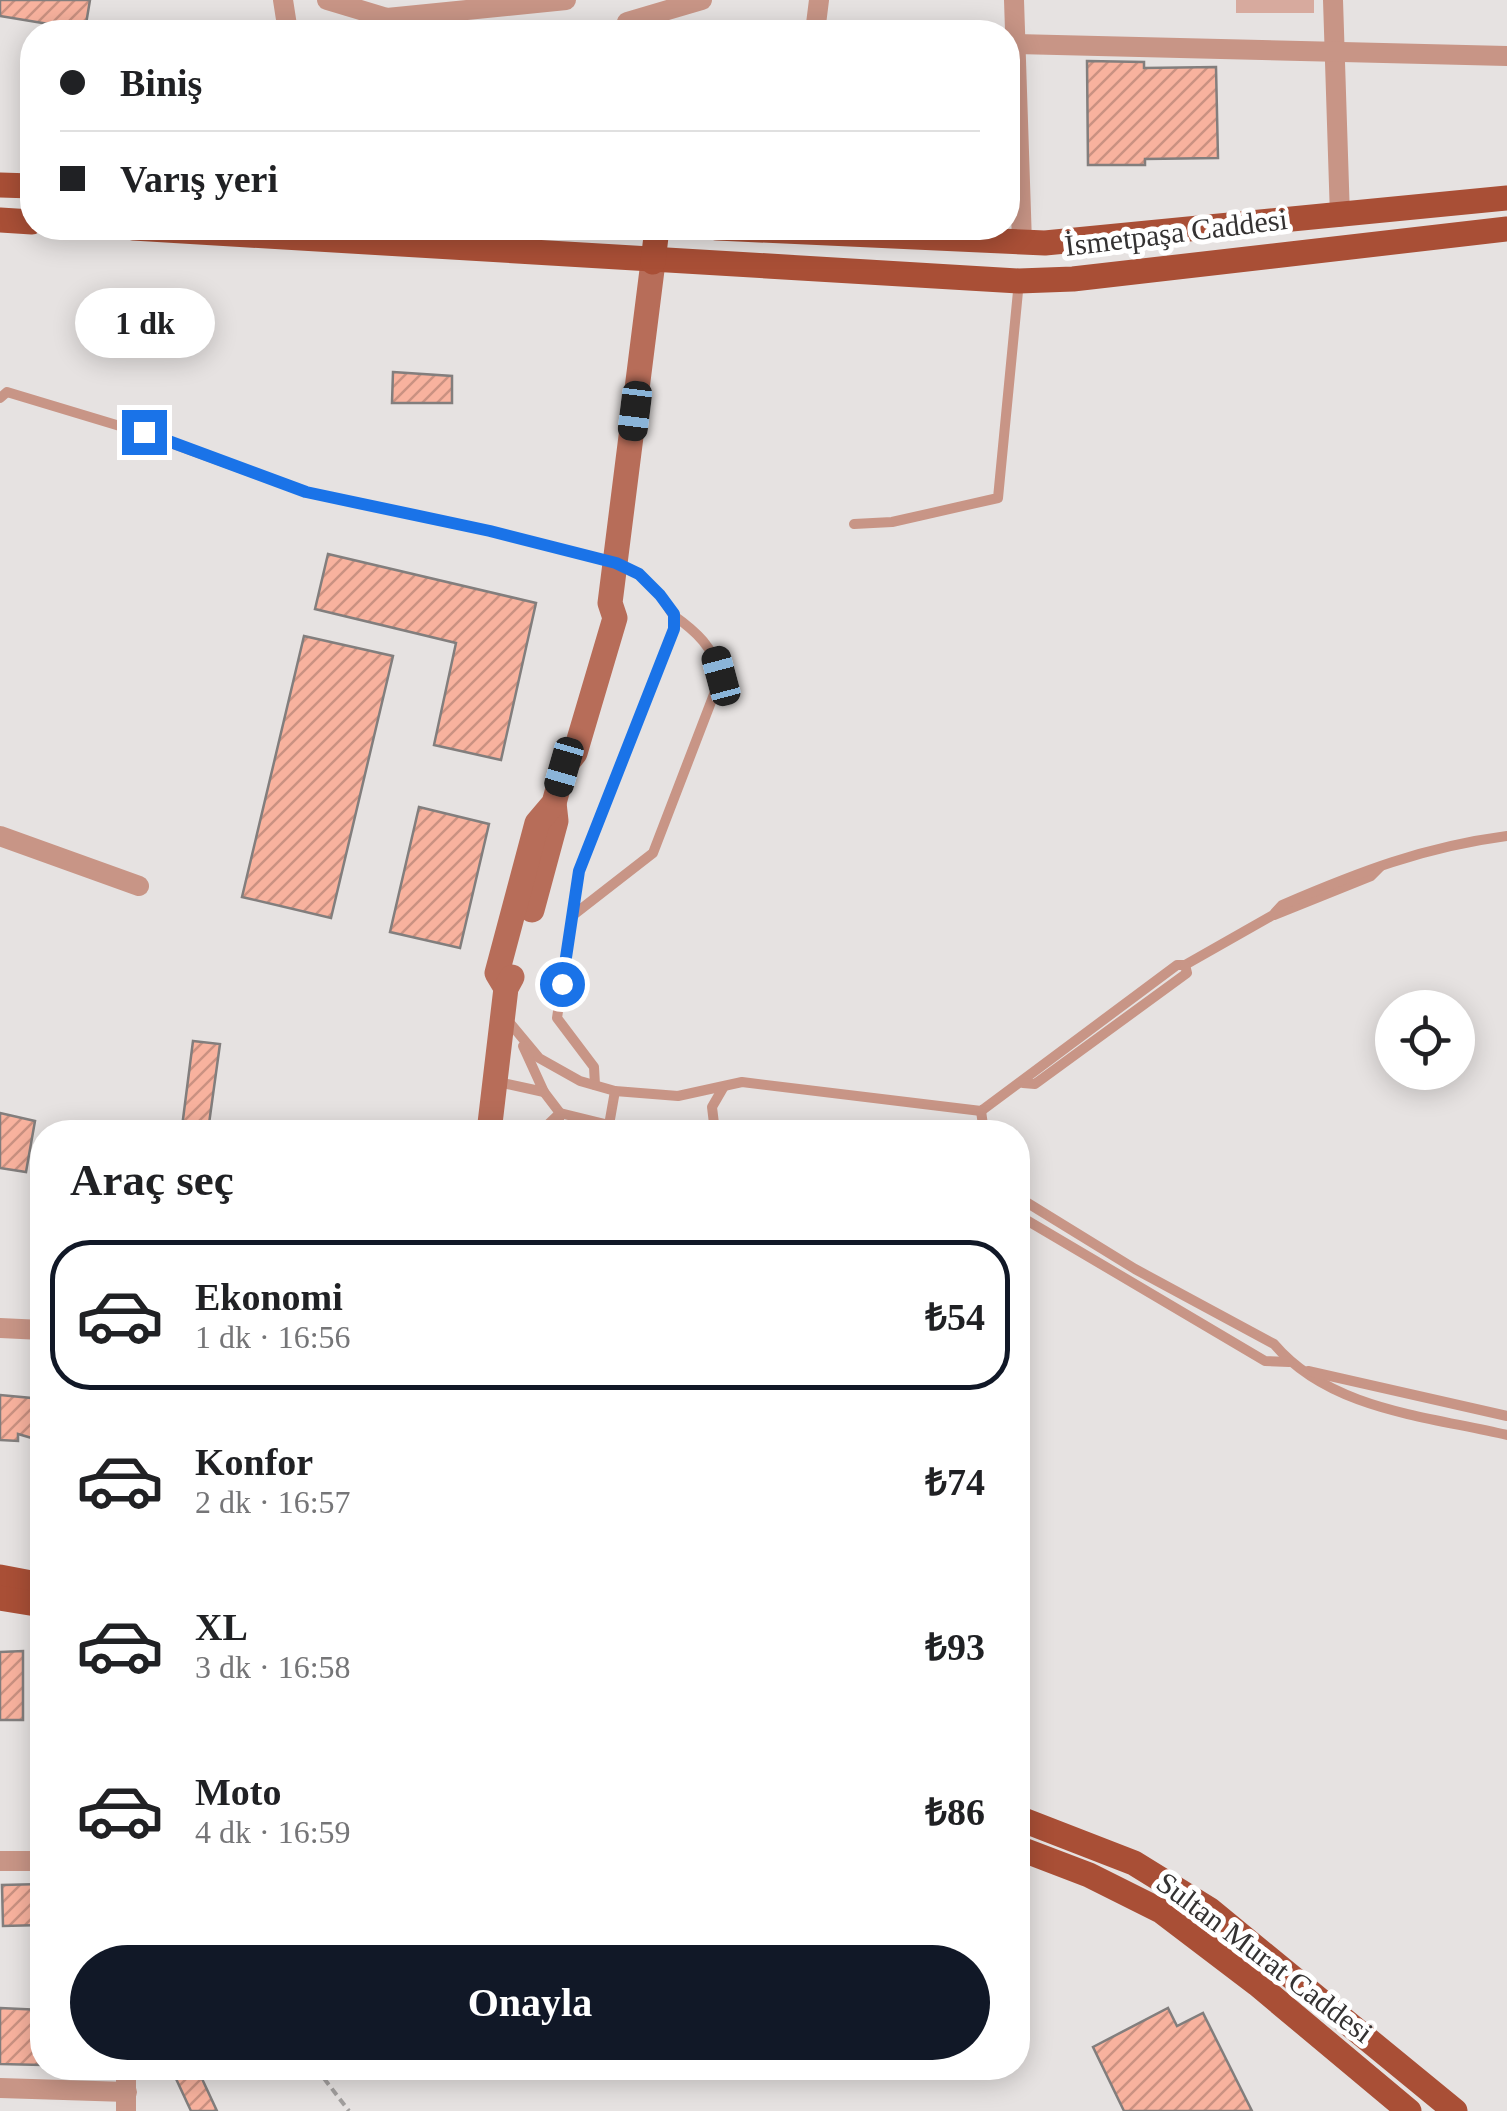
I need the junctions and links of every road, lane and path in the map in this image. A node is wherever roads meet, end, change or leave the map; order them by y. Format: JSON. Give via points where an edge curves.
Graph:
{"nodes":[{"id":1,"x":328,"y":0,"type":"edge"},
{"id":2,"x":566,"y":0,"type":"edge"},
{"id":3,"x":702,"y":0,"type":"edge"},
{"id":4,"x":1333,"y":0,"type":"edge"},
{"id":5,"x":515,"y":3,"type":"edge"},
{"id":6,"x":648,"y":20,"type":"edge"},
{"id":7,"x":1020,"y":44,"type":"edge"},
{"id":8,"x":1333,"y":51,"type":"junction"},
{"id":9,"x":1507,"y":56,"type":"edge"},
{"id":10,"x":1020,"y":193,"type":"edge"},
{"id":11,"x":1507,"y":198,"type":"edge"},
{"id":12,"x":1340,"y":217,"type":"junction"},
{"id":13,"x":1278,"y":221,"type":"junction"},
{"id":14,"x":1507,"y":228,"type":"edge"},
{"id":15,"x":402,"y":240,"type":"edge"},
{"id":16,"x":656,"y":240,"type":"edge"},
{"id":17,"x":968,"y":240,"type":"edge"},
{"id":18,"x":1022,"y":243,"type":"junction"},
{"id":19,"x":1282,"y":253,"type":"junction"},
{"id":20,"x":653,"y":262,"type":"junction"},
{"id":21,"x":1019,"y":281,"type":"junction"},
{"id":22,"x":0,"y":398,"type":"edge"},
{"id":23,"x":854,"y":524,"type":"dead end"},
{"id":24,"x":616,"y":563,"type":"junction"},
{"id":25,"x":674,"y":614,"type":"junction"},
{"id":26,"x":0,"y":836,"type":"edge"},
{"id":27,"x":1507,"y":836,"type":"edge"},
{"id":28,"x":138,"y":886,"type":"dead end"},
{"id":29,"x":572,"y":916,"type":"junction"},
{"id":30,"x":504,"y":1000,"type":"junction"},
{"id":31,"x":518,"y":1036,"type":"junction"},
{"id":32,"x":494,"y":1080,"type":"junction"},
{"id":33,"x":595,"y":1085,"type":"junction"},
{"id":34,"x":723,"y":1088,"type":"junction"},
{"id":35,"x":615,"y":1091,"type":"junction"},
{"id":36,"x":544,"y":1092,"type":"junction"},
{"id":37,"x":981,"y":1110,"type":"junction"},
{"id":38,"x":560,"y":1114,"type":"junction"},
{"id":39,"x":489,"y":1120,"type":"edge"},
{"id":40,"x":553,"y":1120,"type":"edge"},
{"id":41,"x":559,"y":1120,"type":"edge"},
{"id":42,"x":586,"y":1120,"type":"edge"},
{"id":43,"x":609,"y":1120,"type":"edge"},
{"id":44,"x":714,"y":1120,"type":"edge"},
{"id":45,"x":982,"y":1120,"type":"edge"},
{"id":46,"x":1030,"y":1204,"type":"edge"},
{"id":47,"x":1030,"y":1221,"type":"edge"},
{"id":48,"x":0,"y":1328,"type":"edge"},
{"id":49,"x":30,"y":1329,"type":"edge"},
{"id":50,"x":1290,"y":1362,"type":"junction"},
{"id":51,"x":1304,"y":1370,"type":"junction"},
{"id":52,"x":1507,"y":1416,"type":"edge"},
{"id":53,"x":1507,"y":1434,"type":"edge"},
{"id":54,"x":0,"y":1577,"type":"edge"},
{"id":55,"x":30,"y":1582,"type":"edge"},
{"id":56,"x":0,"y":1598,"type":"edge"},
{"id":57,"x":30,"y":1604,"type":"edge"},
{"id":58,"x":1030,"y":1823,"type":"edge"},
{"id":59,"x":1030,"y":1853,"type":"edge"},
{"id":60,"x":0,"y":1861,"type":"edge"},
{"id":61,"x":30,"y":1862,"type":"edge"},
{"id":62,"x":325,"y":2080,"type":"edge"},
{"id":63,"x":0,"y":2088,"type":"edge"},
{"id":64,"x":126,"y":2102,"type":"edge"},
{"id":65,"x":348,"y":2111,"type":"edge"},
{"id":66,"x":1409,"y":2111,"type":"edge"},
{"id":67,"x":1455,"y":2111,"type":"edge"}],
"edges":[{"from":1,"to":5,"type":"street","via":[[388,18]]},
{"from":2,"to":5,"type":"street"},
{"from":3,"to":6,"type":"street"},
{"from":4,"to":8,"type":"street"},
{"from":7,"to":8,"type":"street"},
{"from":8,"to":9,"type":"street"},
{"from":8,"to":12,"type":"street"},
{"from":10,"to":18,"type":"street"},
{"from":11,"to":12,"type":"main road","name":"İsmetpaşa Caddesi"},
{"from":12,"to":13,"type":"main road","name":"İsmetpaşa Caddesi"},
{"from":13,"to":18,"type":"main road","name":"İsmetpaşa Caddesi"},
{"from":13,"to":19,"type":"main road"},
{"from":14,"to":19,"type":"main road","name":"İsmetpaşa Caddesi"},
{"from":15,"to":20,"type":"main road","name":"İsmetpaşa Caddesi"},
{"from":16,"to":20,"type":"main road"},
{"from":17,"to":18,"type":"main road","name":"İsmetpaşa Caddesi"},
{"from":18,"to":21,"type":"main road"},
{"from":19,"to":21,"type":"main road","name":"İsmetpaşa Caddesi"},
{"from":20,"to":21,"type":"main road","name":"İsmetpaşa Caddesi"},
{"from":20,"to":24,"type":"main road"},
{"from":21,"to":23,"type":"lane","via":[[998,498]]},
{"from":22,"to":24,"type":"lane","via":[[7,392],[144,432],[306,492]]},
{"from":24,"to":25,"type":"lane","via":[[639,574]]},
{"from":24,"to":30,"type":"main road","via":[[610,603],[615,618],[575,753],[564,767],[556,821]]},
{"from":25,"to":29,"type":"lane","via":[[674,629],[579,871]]},
{"from":25,"to":29,"type":"lane","via":[[716,656],[721,676],[653,852]]},
{"from":26,"to":28,"type":"street"},
{"from":27,"to":37,"type":"lane","via":[[1439,844],[1273,915],[1186,965],[1186,973],[1035,1084],[1023,1083]]},
{"from":29,"to":33,"type":"lane","via":[[557,1018],[594,1067]]},
{"from":30,"to":31,"type":"lane"},
{"from":30,"to":32,"type":"main road"},
{"from":31,"to":33,"type":"lane","via":[[539,1058]]},
{"from":31,"to":36,"type":"lane"},
{"from":32,"to":36,"type":"lane"},
{"from":32,"to":39,"type":"main road"},
{"from":33,"to":35,"type":"lane"},
{"from":34,"to":35,"type":"lane","via":[[678,1096]]},
{"from":34,"to":37,"type":"lane","via":[[742,1082]]},
{"from":34,"to":44,"type":"lane","via":[[712,1107]]},
{"from":35,"to":43,"type":"lane"},
{"from":36,"to":38,"type":"lane"},
{"from":37,"to":45,"type":"lane"},
{"from":38,"to":40,"type":"lane"},
{"from":38,"to":41,"type":"lane"},
{"from":38,"to":42,"type":"lane"},
{"from":46,"to":50,"type":"lane","via":[[1274,1344]]},
{"from":47,"to":50,"type":"lane","via":[[1265,1361]]},
{"from":48,"to":49,"type":"street"},
{"from":50,"to":51,"type":"lane"},
{"from":51,"to":52,"type":"lane"},
{"from":51,"to":53,"type":"lane","via":[[1335,1393]]},
{"from":54,"to":55,"type":"main road"},
{"from":56,"to":57,"type":"main road"},
{"from":58,"to":67,"type":"main road","via":[[1134,1863],[1210,1910]]},
{"from":59,"to":66,"type":"main road","name":"Sultan Murat Caddesi","via":[[1161,1912]]},
{"from":60,"to":61,"type":"street"},
{"from":62,"to":65,"type":"path"},
{"from":63,"to":64,"type":"street"}]}
